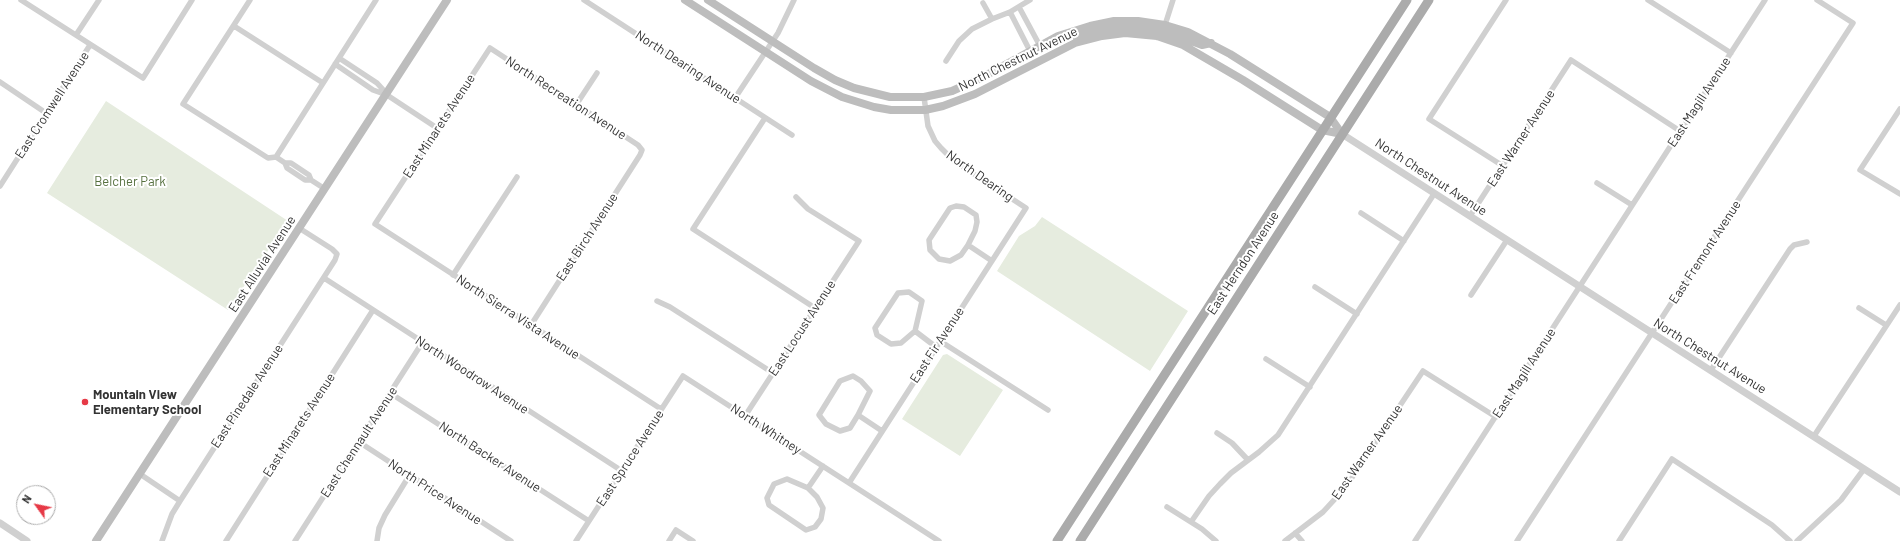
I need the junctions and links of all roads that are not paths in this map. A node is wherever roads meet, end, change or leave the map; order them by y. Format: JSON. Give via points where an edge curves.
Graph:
{"nodes":[{"id":1,"x":21,"y":0,"type":"edge"},
{"id":2,"x":98,"y":0,"type":"edge"},
{"id":3,"x":192,"y":0,"type":"edge"},
{"id":4,"x":250,"y":0,"type":"edge"},
{"id":5,"x":376,"y":0,"type":"edge"},
{"id":6,"x":447,"y":0,"type":"edge"},
{"id":7,"x":584,"y":0,"type":"edge"},
{"id":8,"x":685,"y":0,"type":"edge"},
{"id":9,"x":708,"y":0,"type":"edge"},
{"id":10,"x":794,"y":0,"type":"edge"},
{"id":11,"x":1030,"y":0,"type":"edge"},
{"id":12,"x":1173,"y":0,"type":"edge"},
{"id":13,"x":1407,"y":0,"type":"edge"},
{"id":14,"x":1429,"y":0,"type":"edge"},
{"id":15,"x":1506,"y":0,"type":"edge"},
{"id":16,"x":1648,"y":0,"type":"edge"},
{"id":17,"x":1766,"y":0,"type":"edge"},
{"id":18,"x":1818,"y":0,"type":"edge"},
{"id":19,"x":983,"y":3,"type":"dead end"},
{"id":20,"x":1020,"y":7,"type":"junction"},
{"id":21,"x":1010,"y":12,"type":"junction"},
{"id":22,"x":992,"y":19,"type":"junction"},
{"id":23,"x":1165,"y":25,"type":"junction"},
{"id":24,"x":234,"y":26,"type":"junction"},
{"id":25,"x":76,"y":35,"type":"junction"},
{"id":26,"x":1157,"y":36,"type":"junction"},
{"id":27,"x":772,"y":41,"type":"junction"},
{"id":28,"x":1211,"y":43,"type":"junction"},
{"id":29,"x":90,"y":45,"type":"junction"},
{"id":30,"x":1040,"y":46,"type":"junction"},
{"id":31,"x":490,"y":48,"type":"joint"},
{"id":32,"x":1030,"y":51,"type":"junction"},
{"id":33,"x":765,"y":52,"type":"junction"},
{"id":34,"x":1056,"y":52,"type":"junction"},
{"id":35,"x":1731,"y":53,"type":"junction"},
{"id":36,"x":339,"y":58,"type":"junction"},
{"id":37,"x":946,"y":61,"type":"dead end"},
{"id":38,"x":335,"y":64,"type":"junction"},
{"id":39,"x":597,"y":73,"type":"dead end"},
{"id":40,"x":0,"y":82,"type":"edge"},
{"id":41,"x":323,"y":83,"type":"junction"},
{"id":42,"x":387,"y":95,"type":"junction"},
{"id":43,"x":924,"y":97,"type":"junction"},
{"id":44,"x":735,"y":98,"type":"junction"},
{"id":45,"x":576,"y":105,"type":"junction"},
{"id":46,"x":1900,"y":109,"type":"edge"},
{"id":47,"x":925,"y":110,"type":"junction"},
{"id":48,"x":46,"y":113,"type":"junction"},
{"id":49,"x":1330,"y":117,"type":"junction"},
{"id":50,"x":765,"y":118,"type":"junction"},
{"id":51,"x":437,"y":128,"type":"junction"},
{"id":52,"x":1322,"y":130,"type":"junction"},
{"id":53,"x":1680,"y":131,"type":"junction"},
{"id":54,"x":1342,"y":134,"type":"junction"},
{"id":55,"x":792,"y":135,"type":"dead end"},
{"id":56,"x":642,"y":150,"type":"joint"},
{"id":57,"x":276,"y":157,"type":"junction"},
{"id":58,"x":1503,"y":166,"type":"junction"},
{"id":59,"x":516,"y":176,"type":"dead end"},
{"id":60,"x":1597,"y":183,"type":"dead end"},
{"id":61,"x":0,"y":186,"type":"edge"},
{"id":62,"x":326,"y":189,"type":"junction"},
{"id":63,"x":1434,"y":194,"type":"junction"},
{"id":64,"x":1900,"y":194,"type":"edge"},
{"id":65,"x":796,"y":197,"type":"dead end"},
{"id":66,"x":1632,"y":205,"type":"junction"},
{"id":67,"x":1026,"y":208,"type":"joint"},
{"id":68,"x":1361,"y":213,"type":"dead end"},
{"id":69,"x":1470,"y":216,"type":"junction"},
{"id":70,"x":375,"y":224,"type":"joint"},
{"id":71,"x":299,"y":228,"type":"junction"},
{"id":72,"x":1507,"y":240,"type":"junction"},
{"id":73,"x":1404,"y":241,"type":"junction"},
{"id":74,"x":1807,"y":242,"type":"dead end"},
{"id":75,"x":968,"y":245,"type":"junction"},
{"id":76,"x":992,"y":261,"type":"junction"},
{"id":77,"x":453,"y":275,"type":"junction"},
{"id":78,"x":324,"y":278,"type":"junction"},
{"id":79,"x":1315,"y":287,"type":"dead end"},
{"id":80,"x":1580,"y":287,"type":"junction"},
{"id":81,"x":1471,"y":295,"type":"dead end"},
{"id":82,"x":656,"y":301,"type":"dead end"},
{"id":83,"x":1900,"y":305,"type":"edge"},
{"id":84,"x":815,"y":308,"type":"junction"},
{"id":85,"x":1859,"y":308,"type":"dead end"},
{"id":86,"x":373,"y":310,"type":"junction"},
{"id":87,"x":1357,"y":314,"type":"junction"},
{"id":88,"x":531,"y":325,"type":"junction"},
{"id":89,"x":1886,"y":325,"type":"junction"},
{"id":90,"x":915,"y":331,"type":"junction"},
{"id":91,"x":1652,"y":333,"type":"junction"},
{"id":92,"x":940,"y":341,"type":"junction"},
{"id":93,"x":422,"y":343,"type":"junction"},
{"id":94,"x":936,"y":347,"type":"junction"},
{"id":95,"x":1266,"y":359,"type":"dead end"},
{"id":96,"x":1711,"y":370,"type":"junction"},
{"id":97,"x":772,"y":373,"type":"junction"},
{"id":98,"x":683,"y":376,"type":"joint"},
{"id":99,"x":1310,"y":388,"type":"junction"},
{"id":100,"x":390,"y":392,"type":"junction"},
{"id":101,"x":661,"y":409,"type":"junction"},
{"id":102,"x":1048,"y":410,"type":"dead end"},
{"id":103,"x":858,"y":415,"type":"junction"},
{"id":104,"x":745,"y":416,"type":"junction"},
{"id":105,"x":1496,"y":417,"type":"junction"},
{"id":106,"x":882,"y":431,"type":"junction"},
{"id":107,"x":1217,"y":433,"type":"dead end"},
{"id":108,"x":1814,"y":436,"type":"junction"},
{"id":109,"x":359,"y":442,"type":"junction"},
{"id":110,"x":1248,"y":460,"type":"junction"},
{"id":111,"x":823,"y":466,"type":"junction"},
{"id":112,"x":1864,"y":469,"type":"junction"},
{"id":113,"x":622,"y":471,"type":"junction"},
{"id":114,"x":140,"y":474,"type":"junction"},
{"id":115,"x":409,"y":476,"type":"junction"},
{"id":116,"x":849,"y":483,"type":"junction"},
{"id":117,"x":808,"y":488,"type":"junction"},
{"id":118,"x":1899,"y":488,"type":"edge"},
{"id":119,"x":180,"y":501,"type":"junction"},
{"id":120,"x":1168,"y":507,"type":"dead end"},
{"id":121,"x":589,"y":521,"type":"junction"},
{"id":122,"x":1191,"y":522,"type":"junction"},
{"id":123,"x":0,"y":523,"type":"edge"},
{"id":124,"x":1295,"y":533,"type":"junction"},
{"id":125,"x":27,"y":541,"type":"edge"},
{"id":126,"x":96,"y":541,"type":"edge"},
{"id":127,"x":162,"y":541,"type":"edge"},
{"id":128,"x":226,"y":541,"type":"edge"},
{"id":129,"x":295,"y":541,"type":"edge"},
{"id":130,"x":377,"y":541,"type":"edge"},
{"id":131,"x":511,"y":541,"type":"edge"},
{"id":132,"x":576,"y":541,"type":"edge"},
{"id":133,"x":668,"y":541,"type":"edge"},
{"id":134,"x":693,"y":541,"type":"edge"},
{"id":135,"x":939,"y":541,"type":"edge"},
{"id":136,"x":1057,"y":541,"type":"edge"},
{"id":137,"x":1080,"y":541,"type":"edge"},
{"id":138,"x":1216,"y":541,"type":"edge"},
{"id":139,"x":1285,"y":541,"type":"edge"},
{"id":140,"x":1302,"y":541,"type":"edge"},
{"id":141,"x":1415,"y":541,"type":"edge"},
{"id":142,"x":1517,"y":541,"type":"edge"},
{"id":143,"x":1619,"y":541,"type":"edge"},
{"id":144,"x":1790,"y":541,"type":"edge"},
{"id":145,"x":1797,"y":541,"type":"edge"}],
"edges":[{"from":1,"to":25,"type":"street"},
{"from":2,"to":25,"type":"street","name":"East Cromwell Avenue"},
{"from":3,"to":29,"type":"street","via":[[143,78]]},
{"from":4,"to":24,"type":"street"},
{"from":5,"to":36,"type":"street"},
{"from":6,"to":42,"type":"main road","name":"East Alluvial Avenue"},
{"from":7,"to":44,"type":"street","name":"North Dearing Avenue"},
{"from":8,"to":33,"type":"main road","name":"North Chestnut Avenue"},
{"from":9,"to":27,"type":"main road","name":"North Chestnut Avenue"},
{"from":10,"to":27,"type":"street"},
{"from":11,"to":20,"type":"street"},
{"from":12,"to":23,"type":"street"},
{"from":13,"to":49,"type":"main road","name":"East Herndon Avenue"},
{"from":14,"to":54,"type":"main road","name":"East Herndon Avenue"},
{"from":15,"to":58,"type":"street","via":[[1429,118]]},
{"from":16,"to":35,"type":"street"},
{"from":17,"to":35,"type":"street","name":"East Magill Avenue"},
{"from":18,"to":91,"type":"street","name":"East Fremont Avenue","via":[[1853,22]]},
{"from":19,"to":22,"type":"street"},
{"from":20,"to":21,"type":"street"},
{"from":20,"to":30,"type":"street"},
{"from":21,"to":22,"type":"street"},
{"from":21,"to":32,"type":"street"},
{"from":22,"to":37,"type":"street","via":[[959,41]]},
{"from":23,"to":28,"type":"main road","name":"North Chestnut Avenue"},
{"from":23,"to":30,"type":"main road","name":"North Chestnut Avenue","via":[[1144,21],[1114,21],[1074,30]]},
{"from":23,"to":34,"type":"main road","via":[[1156,30],[1122,27],[1096,30],[1088,32]]},
{"from":24,"to":41,"type":"street"},
{"from":24,"to":57,"type":"street","via":[[184,104],[268,158]]},
{"from":25,"to":29,"type":"street"},
{"from":26,"to":28,"type":"main road","via":[[1167,32],[1202,45]]},
{"from":26,"to":34,"type":"main road","name":"North Chestnut Avenue","via":[[1113,34],[1075,43]]},
{"from":26,"to":52,"type":"main road","name":"North Chestnut Avenue","via":[[1173,40],[1195,51]]},
{"from":27,"to":33,"type":"street"},
{"from":27,"to":43,"type":"main road","name":"North Chestnut Avenue","via":[[814,68],[854,88],[890,97]]},
{"from":28,"to":49,"type":"main road","name":"North Chestnut Avenue"},
{"from":29,"to":48,"type":"street","name":"East Cromwell Avenue"},
{"from":30,"to":32,"type":"main road","name":"North Chestnut Avenue"},
{"from":31,"to":45,"type":"street","name":"North Recreation Avenue"},
{"from":31,"to":51,"type":"street","name":"East Minarets Avenue"},
{"from":32,"to":43,"type":"main road","name":"North Chestnut Avenue","via":[[966,85]]},
{"from":33,"to":44,"type":"street"},
{"from":33,"to":47,"type":"main road","name":"North Chestnut Avenue","via":[[811,81],[858,103],[891,110]]},
{"from":34,"to":47,"type":"main road","name":"North Chestnut Avenue","via":[[975,94]]},
{"from":35,"to":53,"type":"street","name":"East Magill Avenue"},
{"from":36,"to":38,"type":"street"},
{"from":36,"to":42,"type":"street","via":[[378,83]]},
{"from":38,"to":41,"type":"street"},
{"from":38,"to":42,"type":"street","via":[[373,90]]},
{"from":39,"to":45,"type":"street"},
{"from":40,"to":48,"type":"street"},
{"from":41,"to":57,"type":"street"},
{"from":42,"to":51,"type":"street"},
{"from":42,"to":62,"type":"main road","name":"East Alluvial Avenue"},
{"from":43,"to":47,"type":"street","name":"North Dearing"},
{"from":44,"to":50,"type":"street","name":"North Dearing Avenue"},
{"from":45,"to":56,"type":"street","name":"North Recreation Avenue"},
{"from":46,"to":64,"type":"street","via":[[1860,170]]},
{"from":47,"to":67,"type":"street","name":"North Dearing","via":[[932,135],[947,155]]},
{"from":48,"to":61,"type":"street","name":"East Cromwell Avenue"},
{"from":49,"to":52,"type":"main road","name":"East Herndon Avenue"},
{"from":49,"to":54,"type":"main road","name":"North Chestnut Avenue"},
{"from":50,"to":55,"type":"street","name":"North Dearing Avenue"},
{"from":50,"to":84,"type":"street","via":[[693,229]]},
{"from":51,"to":70,"type":"street","name":"East Minarets Avenue"},
{"from":52,"to":54,"type":"main road","name":"North Chestnut Avenue"},
{"from":52,"to":136,"type":"main road","name":"East Herndon Avenue"},
{"from":53,"to":58,"type":"street","name":"East Warner Avenue","via":[[1571,60]]},
{"from":53,"to":66,"type":"street","name":"East Magill Avenue"},
{"from":54,"to":63,"type":"street","name":"North Chestnut Avenue"},
{"from":54,"to":137,"type":"main road","name":"East Herndon Avenue"},
{"from":56,"to":88,"type":"street","name":"East Birch Avenue"},
{"from":57,"to":62,"type":"street","via":[[305,180],[311,180]]},
{"from":58,"to":69,"type":"street","name":"East Warner Avenue"},
{"from":59,"to":77,"type":"street"},
{"from":60,"to":66,"type":"street"},
{"from":62,"to":71,"type":"main road","name":"East Alluvial Avenue"},
{"from":63,"to":69,"type":"street","name":"North Chestnut Avenue"},
{"from":63,"to":73,"type":"street"},
{"from":65,"to":84,"type":"street","name":"East Locust Avenue","via":[[808,209],[858,241]]},
{"from":66,"to":80,"type":"street","name":"East Magill Avenue"},
{"from":67,"to":76,"type":"street","name":"East Fir Avenue"},
{"from":68,"to":73,"type":"street"},
{"from":69,"to":72,"type":"street","name":"North Chestnut Avenue"},
{"from":70,"to":77,"type":"street","name":"North Sierra Vista Avenue"},
{"from":71,"to":78,"type":"street","name":"East Pinedale Avenue","via":[[336,254]]},
{"from":71,"to":114,"type":"main road","name":"East Alluvial Avenue"},
{"from":72,"to":80,"type":"street","name":"North Chestnut Avenue"},
{"from":72,"to":81,"type":"street"},
{"from":73,"to":87,"type":"street"},
{"from":74,"to":96,"type":"street","via":[[1794,245],[1790,249]]},
{"from":75,"to":75,"type":"street","via":[[961,254],[950,261],[939,259],[930,250],[929,240],[950,208],[964,207],[976,215],[975,232]]},
{"from":75,"to":76,"type":"street"},
{"from":76,"to":92,"type":"street","name":"East Fir Avenue"},
{"from":77,"to":88,"type":"street","name":"North Sierra Vista Avenue"},
{"from":78,"to":86,"type":"street","name":"North Woodrow Avenue"},
{"from":78,"to":119,"type":"street","name":"East Pinedale Avenue"},
{"from":79,"to":87,"type":"street"},
{"from":80,"to":91,"type":"street","name":"North Chestnut Avenue"},
{"from":80,"to":105,"type":"street","name":"East Magill Avenue"},
{"from":82,"to":97,"type":"street","via":[[670,306]]},
{"from":83,"to":89,"type":"street"},
{"from":84,"to":97,"type":"street","name":"East Locust Avenue"},
{"from":85,"to":89,"type":"street"},
{"from":86,"to":93,"type":"street","name":"North Woodrow Avenue"},
{"from":86,"to":128,"type":"street","name":"East Minarets Avenue"},
{"from":87,"to":99,"type":"street"},
{"from":88,"to":101,"type":"street","name":"North Sierra Vista Avenue"},
{"from":89,"to":108,"type":"street"},
{"from":90,"to":90,"type":"street","via":[[901,343],[890,344],[877,335],[875,328],[898,293],[909,292],[922,301]]},
{"from":90,"to":94,"type":"street"},
{"from":91,"to":96,"type":"street","name":"North Chestnut Avenue"},
{"from":91,"to":142,"type":"street","name":"East Fremont Avenue"},
{"from":92,"to":94,"type":"street","name":"East Fir Avenue"},
{"from":92,"to":102,"type":"street"},
{"from":93,"to":100,"type":"street","name":"East Chennault Avenue"},
{"from":93,"to":113,"type":"street","name":"North Woodrow Avenue"},
{"from":94,"to":106,"type":"street","name":"East Fir Avenue"},
{"from":95,"to":99,"type":"street"},
{"from":96,"to":108,"type":"street","name":"North Chestnut Avenue"},
{"from":97,"to":104,"type":"street","name":"East Locust Avenue"},
{"from":98,"to":101,"type":"street","name":"East Spruce Avenue"},
{"from":98,"to":104,"type":"street","name":"North Whitney"},
{"from":99,"to":110,"type":"street","via":[[1278,434]]},
{"from":100,"to":109,"type":"street","name":"East Chennault Avenue"},
{"from":100,"to":121,"type":"street","name":"North Backer Avenue"},
{"from":101,"to":113,"type":"street","name":"East Spruce Avenue"},
{"from":103,"to":103,"type":"street","via":[[850,428],[840,431],[826,424],[819,414],[840,382],[853,376],[870,391]]},
{"from":103,"to":106,"type":"street"},
{"from":104,"to":111,"type":"street","name":"North Whitney"},
{"from":105,"to":124,"type":"street","name":"East Warner Avenue","via":[[1423,371],[1345,488],[1323,512]]},
{"from":105,"to":141,"type":"street","name":"East Magill Avenue"},
{"from":106,"to":116,"type":"street","name":"East Fir Avenue"},
{"from":107,"to":110,"type":"street","via":[[1232,442]]},
{"from":108,"to":112,"type":"street","name":"North Chestnut Avenue"},
{"from":109,"to":115,"type":"street","name":"North Price Avenue"},
{"from":109,"to":129,"type":"street","name":"East Chennault Avenue"},
{"from":110,"to":122,"type":"street","via":[[1220,484]]},
{"from":111,"to":116,"type":"street","name":"North Whitney"},
{"from":111,"to":117,"type":"street"},
{"from":112,"to":118,"type":"street","name":"North Chestnut Avenue"},
{"from":112,"to":145,"type":"street","via":[[1841,500]]},
{"from":113,"to":121,"type":"street","name":"East Spruce Avenue"},
{"from":114,"to":119,"type":"street"},
{"from":114,"to":126,"type":"main road","name":"East Alluvial Avenue"},
{"from":115,"to":130,"type":"street","via":[[385,515]]},
{"from":115,"to":131,"type":"street","name":"North Price Avenue"},
{"from":116,"to":135,"type":"street","name":"North Whitney"},
{"from":117,"to":117,"type":"street","via":[[787,479],[774,484],[767,498],[769,506],[806,530],[815,527],[821,519],[823,508]]},
{"from":119,"to":127,"type":"street","name":"East Pinedale Avenue"},
{"from":120,"to":122,"type":"street"},
{"from":121,"to":132,"type":"street","name":"East Spruce Avenue"},
{"from":122,"to":138,"type":"street"},
{"from":123,"to":125,"type":"street"},
{"from":124,"to":139,"type":"street","name":"East Warner Avenue"},
{"from":124,"to":140,"type":"street"},
{"from":133,"to":134,"type":"street","via":[[676,530]]},
{"from":143,"to":144,"type":"street","via":[[1672,459],[1772,525]]}]}
